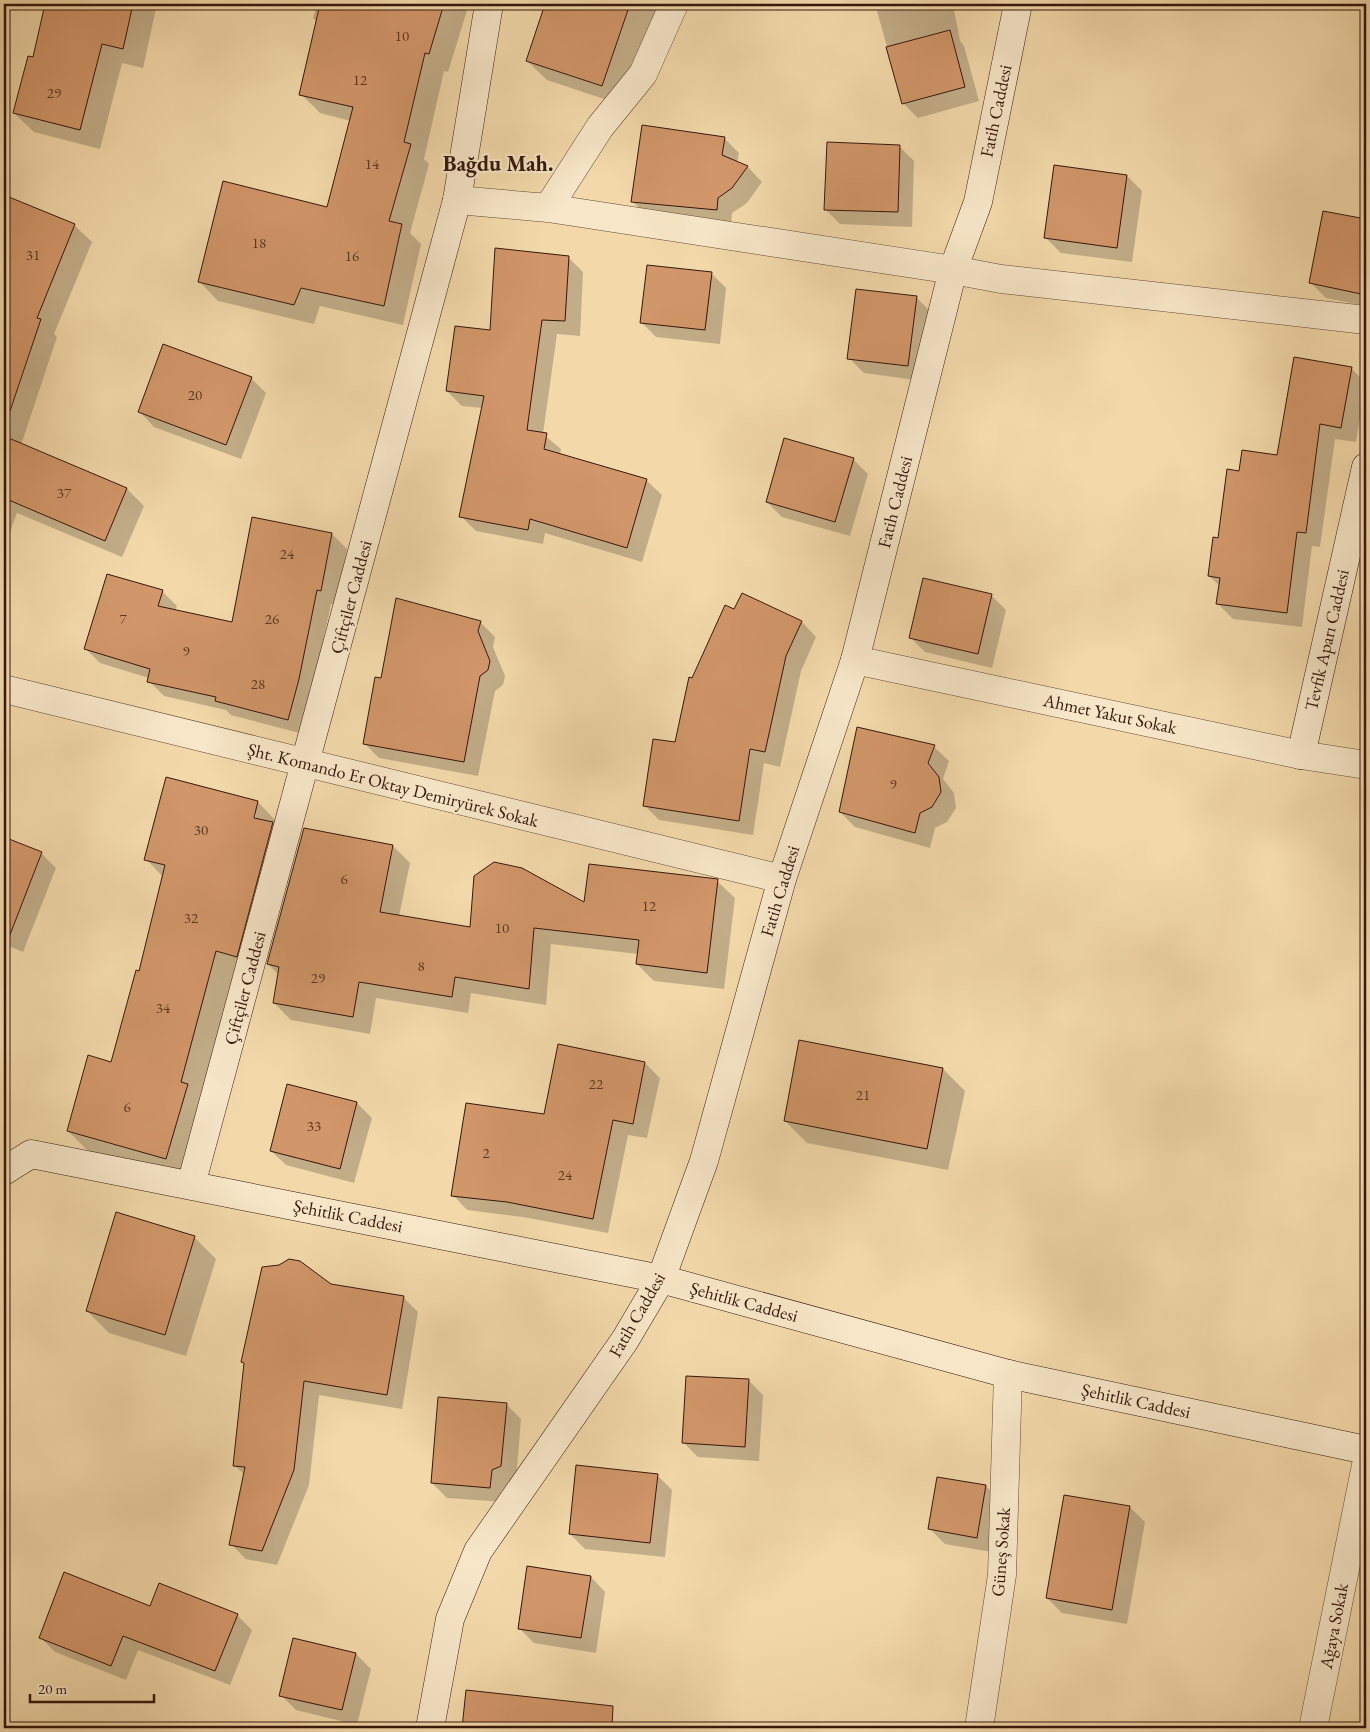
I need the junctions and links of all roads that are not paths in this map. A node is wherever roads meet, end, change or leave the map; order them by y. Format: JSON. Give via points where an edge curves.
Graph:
{"nodes":[{"id":1,"x":490,"y":4,"type":"edge"},
{"id":2,"x":674,"y":4,"type":"edge"},
{"id":3,"x":1018,"y":4,"type":"edge"},
{"id":4,"x":457,"y":200,"type":"junction"},
{"id":5,"x":548,"y":208,"type":"junction"},
{"id":6,"x":953,"y":270,"type":"junction"},
{"id":7,"x":1366,"y":320,"type":"edge"},
{"id":8,"x":1366,"y":467,"type":"edge"},
{"id":9,"x":855,"y":660,"type":"junction"},
{"id":10,"x":4,"y":689,"type":"edge"},
{"id":11,"x":1301,"y":755,"type":"junction"},
{"id":12,"x":306,"y":764,"type":"junction"},
{"id":13,"x":1366,"y":765,"type":"edge"},
{"id":14,"x":782,"y":879,"type":"junction"},
{"id":15,"x":4,"y":1171,"type":"edge"},
{"id":16,"x":191,"y":1185,"type":"junction"},
{"id":17,"x":661,"y":1279,"type":"junction"},
{"id":18,"x":1008,"y":1374,"type":"junction"},
{"id":19,"x":1366,"y":1450,"type":"edge"},
{"id":20,"x":1366,"y":1465,"type":"edge"},
{"id":21,"x":430,"y":1728,"type":"edge"},
{"id":22,"x":979,"y":1728,"type":"edge"},
{"id":23,"x":1313,"y":1728,"type":"edge"}],
"edges":[{"from":1,"to":4,"type":"street","name":"Çiftçiler Caddesi"},
{"from":2,"to":5,"type":"street","via":[[643,74],[600,127]]},
{"from":3,"to":6,"type":"street","name":"Fatih Caddesi","via":[[978,202]]},
{"from":4,"to":5,"type":"street"},
{"from":4,"to":12,"type":"street","name":"Çiftçiler Caddesi"},
{"from":5,"to":6,"type":"street"},
{"from":6,"to":7,"type":"street","via":[[1000,279]]},
{"from":6,"to":9,"type":"street","name":"Fatih Caddesi"},
{"from":8,"to":11,"type":"street","name":"Tevfik Aparı Caddesi"},
{"from":9,"to":11,"type":"street","name":"Ahmet Yakut Sokak"},
{"from":9,"to":14,"type":"street","name":"Fatih Caddesi"},
{"from":10,"to":12,"type":"street","name":"Şht. Komando Er Oktay Demiryürek Sokak"},
{"from":11,"to":13,"type":"street","name":"Ahmet Yakut Sokak"},
{"from":12,"to":14,"type":"street","name":"Şht. Komando Er Oktay Demiryürek Sokak"},
{"from":12,"to":16,"type":"street","name":"Çiftçiler Caddesi"},
{"from":14,"to":17,"type":"street","name":"Fatih Caddesi","via":[[704,1161]]},
{"from":15,"to":16,"type":"street","name":"Şehitlik Caddesi","via":[[31,1154]]},
{"from":16,"to":17,"type":"street","name":"Şehitlik Caddesi"},
{"from":17,"to":18,"type":"street","name":"Şehitlik Caddesi"},
{"from":17,"to":21,"type":"street","name":"Fatih Caddesi","via":[[625,1340],[478,1551],[450,1619]]},
{"from":18,"to":19,"type":"street","name":"Şehitlik Caddesi"},
{"from":18,"to":22,"type":"street","name":"Güneş Sokak","via":[[1002,1575]]},
{"from":20,"to":23,"type":"street","name":"Ağaya Sokak"}]}
